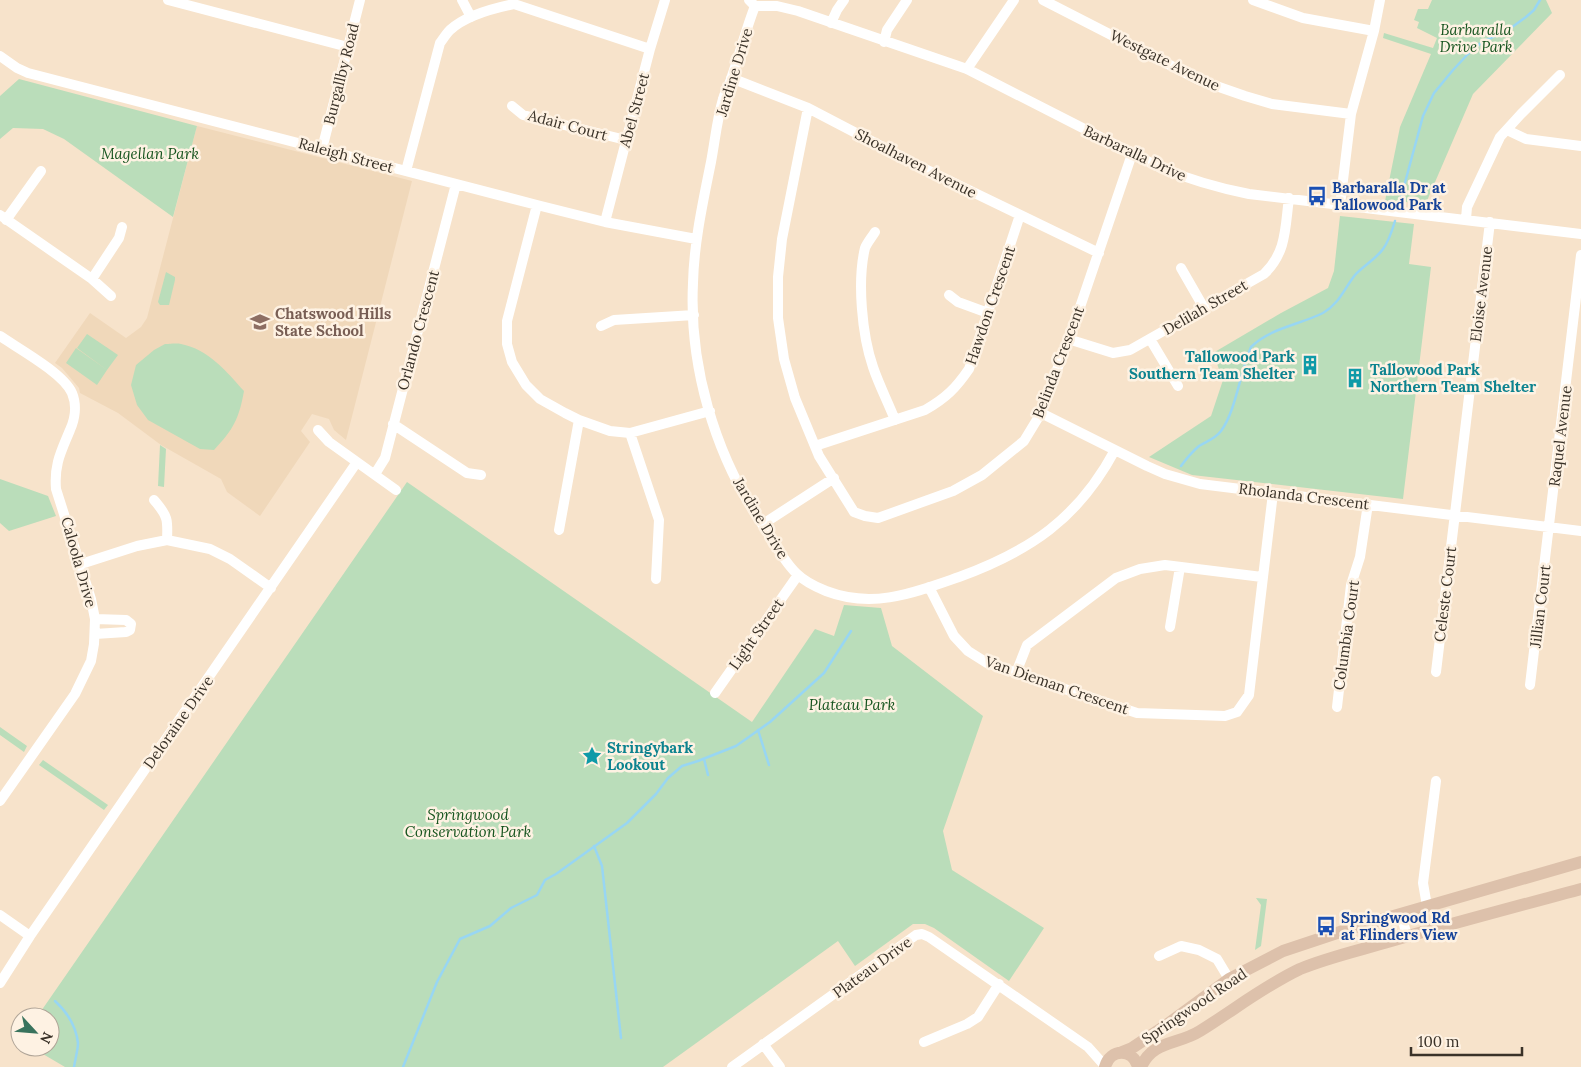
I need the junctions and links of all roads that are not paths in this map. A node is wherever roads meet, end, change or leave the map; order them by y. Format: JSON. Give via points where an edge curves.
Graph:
{"nodes":[{"id":1,"x":168,"y":0,"type":"edge"},
{"id":2,"x":360,"y":0,"type":"edge"},
{"id":3,"x":462,"y":0,"type":"edge"},
{"id":4,"x":665,"y":0,"type":"edge"},
{"id":5,"x":780,"y":0,"type":"edge"},
{"id":6,"x":844,"y":0,"type":"edge"},
{"id":7,"x":907,"y":0,"type":"edge"},
{"id":8,"x":1014,"y":0,"type":"edge"},
{"id":9,"x":1043,"y":0,"type":"edge"},
{"id":10,"x":1252,"y":0,"type":"edge"},
{"id":11,"x":1380,"y":0,"type":"edge"},
{"id":12,"x":759,"y":3,"type":"edge"},
{"id":13,"x":798,"y":12,"type":"junction"},
{"id":14,"x":471,"y":17,"type":"junction"},
{"id":15,"x":831,"y":23,"type":"junction"},
{"id":16,"x":1374,"y":31,"type":"junction"},
{"id":17,"x":884,"y":42,"type":"junction"},
{"id":18,"x":348,"y":47,"type":"junction"},
{"id":19,"x":650,"y":49,"type":"junction"},
{"id":20,"x":0,"y":56,"type":"edge"},
{"id":21,"x":967,"y":69,"type":"junction"},
{"id":22,"x":1560,"y":75,"type":"dead end"},
{"id":23,"x":732,"y":78,"type":"junction"},
{"id":24,"x":512,"y":106,"type":"dead end"},
{"id":25,"x":808,"y":108,"type":"junction"},
{"id":26,"x":1351,"y":114,"type":"junction"},
{"id":27,"x":1507,"y":130,"type":"junction"},
{"id":28,"x":626,"y":140,"type":"junction"},
{"id":29,"x":1581,"y":146,"type":"edge"},
{"id":30,"x":322,"y":149,"type":"junction"},
{"id":31,"x":1132,"y":154,"type":"junction"},
{"id":32,"x":41,"y":171,"type":"dead end"},
{"id":33,"x":406,"y":171,"type":"junction"},
{"id":34,"x":456,"y":184,"type":"junction"},
{"id":35,"x":1289,"y":198,"type":"junction"},
{"id":36,"x":537,"y":205,"type":"junction"},
{"id":37,"x":1340,"y":205,"type":"junction"},
{"id":38,"x":1020,"y":215,"type":"junction"},
{"id":39,"x":3,"y":217,"type":"edge"},
{"id":40,"x":1466,"y":219,"type":"junction"},
{"id":41,"x":605,"y":222,"type":"junction"},
{"id":42,"x":1490,"y":222,"type":"junction"},
{"id":43,"x":122,"y":226,"type":"dead end"},
{"id":44,"x":875,"y":232,"type":"dead end"},
{"id":45,"x":1581,"y":234,"type":"edge"},
{"id":46,"x":696,"y":239,"type":"junction"},
{"id":47,"x":1099,"y":253,"type":"junction"},
{"id":48,"x":1581,"y":255,"type":"edge"},
{"id":49,"x":1181,"y":268,"type":"dead end"},
{"id":50,"x":92,"y":279,"type":"junction"},
{"id":51,"x":949,"y":295,"type":"dead end"},
{"id":52,"x":111,"y":296,"type":"dead end"},
{"id":53,"x":1204,"y":308,"type":"junction"},
{"id":54,"x":988,"y":313,"type":"junction"},
{"id":55,"x":694,"y":315,"type":"junction"},
{"id":56,"x":601,"y":326,"type":"dead end"},
{"id":57,"x":0,"y":336,"type":"edge"},
{"id":58,"x":1068,"y":339,"type":"junction"},
{"id":59,"x":1150,"y":339,"type":"junction"},
{"id":60,"x":1178,"y":386,"type":"dead end"},
{"id":61,"x":710,"y":411,"type":"junction"},
{"id":62,"x":1042,"y":413,"type":"junction"},
{"id":63,"x":579,"y":420,"type":"junction"},
{"id":64,"x":895,"y":420,"type":"junction"},
{"id":65,"x":393,"y":424,"type":"junction"},
{"id":66,"x":318,"y":430,"type":"dead end"},
{"id":67,"x":630,"y":432,"type":"junction"},
{"id":68,"x":815,"y":446,"type":"junction"},
{"id":69,"x":1114,"y":450,"type":"junction"},
{"id":70,"x":358,"y":462,"type":"junction"},
{"id":71,"x":375,"y":474,"type":"junction"},
{"id":72,"x":481,"y":475,"type":"dead end"},
{"id":73,"x":834,"y":478,"type":"junction"},
{"id":74,"x":396,"y":490,"type":"dead end"},
{"id":75,"x":1273,"y":493,"type":"junction"},
{"id":76,"x":154,"y":500,"type":"dead end"},
{"id":77,"x":1368,"y":504,"type":"junction"},
{"id":78,"x":1455,"y":515,"type":"junction"},
{"id":79,"x":763,"y":524,"type":"junction"},
{"id":80,"x":1549,"y":527,"type":"junction"},
{"id":81,"x":559,"y":530,"type":"dead end"},
{"id":82,"x":1581,"y":531,"type":"edge"},
{"id":83,"x":167,"y":540,"type":"junction"},
{"id":84,"x":80,"y":564,"type":"junction"},
{"id":85,"x":1180,"y":567,"type":"junction"},
{"id":86,"x":798,"y":575,"type":"junction"},
{"id":87,"x":1262,"y":577,"type":"junction"},
{"id":88,"x":656,"y":579,"type":"dead end"},
{"id":89,"x":271,"y":588,"type":"junction"},
{"id":90,"x":929,"y":588,"type":"junction"},
{"id":91,"x":95,"y":619,"type":"junction"},
{"id":92,"x":1170,"y":627,"type":"dead end"},
{"id":93,"x":95,"y":634,"type":"junction"},
{"id":94,"x":1436,"y":672,"type":"dead end"},
{"id":95,"x":1016,"y":673,"type":"junction"},
{"id":96,"x":1530,"y":685,"type":"dead end"},
{"id":97,"x":715,"y":693,"type":"dead end"},
{"id":98,"x":1337,"y":707,"type":"dead end"},
{"id":99,"x":1436,"y":781,"type":"dead end"},
{"id":100,"x":0,"y":801,"type":"edge"},
{"id":101,"x":1581,"y":862,"type":"edge"},
{"id":102,"x":1581,"y":889,"type":"edge"},
{"id":103,"x":1427,"y":906,"type":"junction"},
{"id":104,"x":1401,"y":914,"type":"junction"},
{"id":105,"x":0,"y":915,"type":"edge"},
{"id":106,"x":30,"y":936,"type":"junction"},
{"id":107,"x":1408,"y":936,"type":"junction"},
{"id":108,"x":1159,"y":956,"type":"dead end"},
{"id":109,"x":1229,"y":979,"type":"junction"},
{"id":110,"x":0,"y":983,"type":"edge"},
{"id":111,"x":998,"y":984,"type":"junction"},
{"id":112,"x":924,"y":1042,"type":"dead end"},
{"id":113,"x":763,"y":1044,"type":"junction"},
{"id":114,"x":1088,"y":1047,"type":"junction"},
{"id":115,"x":1117,"y":1054,"type":"junction"},
{"id":116,"x":732,"y":1067,"type":"edge"},
{"id":117,"x":780,"y":1067,"type":"edge"},
{"id":118,"x":1105,"y":1067,"type":"edge"},
{"id":119,"x":1140,"y":1067,"type":"edge"}],
"edges":[{"from":1,"to":18,"type":"street"},
{"from":2,"to":18,"type":"street","name":"Burgallby Road"},
{"from":3,"to":14,"type":"street"},
{"from":4,"to":19,"type":"street","name":"Abel Street"},
{"from":5,"to":13,"type":"street","name":"Barbaralla Drive"},
{"from":6,"to":15,"type":"street"},
{"from":7,"to":17,"type":"street","via":[[887,30]]},
{"from":8,"to":21,"type":"street"},
{"from":9,"to":26,"type":"street","name":"Westgate Avenue","via":[[1200,80],[1272,104]]},
{"from":10,"to":16,"type":"street","via":[[1303,18]]},
{"from":11,"to":16,"type":"street"},
{"from":12,"to":13,"type":"street","name":"Barbaralla Drive"},
{"from":12,"to":23,"type":"street","name":"Jardine Drive"},
{"from":13,"to":15,"type":"street","name":"Barbaralla Drive"},
{"from":14,"to":19,"type":"street","via":[[514,4]]},
{"from":14,"to":33,"type":"street","via":[[451,29],[440,43]]},
{"from":15,"to":17,"type":"street","name":"Barbaralla Drive"},
{"from":16,"to":26,"type":"street"},
{"from":17,"to":21,"type":"street","name":"Barbaralla Drive"},
{"from":18,"to":30,"type":"street","name":"Burgallby Road"},
{"from":19,"to":28,"type":"street","name":"Abel Street"},
{"from":20,"to":30,"type":"street","name":"Raleigh Street","via":[[28,73]]},
{"from":21,"to":31,"type":"street","name":"Barbaralla Drive"},
{"from":22,"to":27,"type":"street"},
{"from":23,"to":25,"type":"street","name":"Shoalhaven Avenue"},
{"from":23,"to":46,"type":"street","name":"Jardine Drive","via":[[723,98]]},
{"from":24,"to":28,"type":"street","name":"Adair Court","via":[[523,115]]},
{"from":25,"to":38,"type":"street","name":"Shoalhaven Avenue"},
{"from":25,"to":68,"type":"street","name":"Belinda Crescent","via":[[782,239],[778,318],[790,382]]},
{"from":26,"to":37,"type":"street"},
{"from":27,"to":29,"type":"street","via":[[1526,139]]},
{"from":27,"to":40,"type":"street","via":[[1500,137],[1467,207]]},
{"from":28,"to":41,"type":"street","name":"Abel Street"},
{"from":30,"to":33,"type":"street","name":"Raleigh Street"},
{"from":31,"to":35,"type":"street","name":"Barbaralla Drive","via":[[1183,177],[1224,190]]},
{"from":31,"to":47,"type":"street","name":"Belinda Crescent"},
{"from":32,"to":39,"type":"street"},
{"from":33,"to":34,"type":"street","name":"Raleigh Street"},
{"from":34,"to":36,"type":"street","name":"Raleigh Street"},
{"from":34,"to":65,"type":"street","name":"Orlando Crescent"},
{"from":35,"to":37,"type":"street","name":"Barbaralla Drive"},
{"from":35,"to":53,"type":"street","name":"Delilah Street","via":[[1281,253],[1271,267]]},
{"from":36,"to":41,"type":"street","name":"Raleigh Street"},
{"from":36,"to":63,"type":"street","via":[[507,321],[507,344],[512,362],[526,385],[540,399]]},
{"from":37,"to":40,"type":"street","name":"Barbaralla Drive"},
{"from":38,"to":47,"type":"street","name":"Shoalhaven Avenue"},
{"from":38,"to":54,"type":"street","name":"Hawdon Crescent"},
{"from":39,"to":50,"type":"street"},
{"from":40,"to":42,"type":"street","name":"Barbaralla Drive"},
{"from":41,"to":46,"type":"street","name":"Raleigh Street"},
{"from":42,"to":45,"type":"street","name":"Barbaralla Drive"},
{"from":42,"to":78,"type":"street","name":"Eloise Avenue"},
{"from":43,"to":50,"type":"street","via":[[119,238]]},
{"from":44,"to":64,"type":"street","via":[[866,246],[862,270],[864,327],[872,365]]},
{"from":46,"to":55,"type":"street","name":"Jardine Drive"},
{"from":47,"to":58,"type":"street","name":"Belinda Crescent"},
{"from":48,"to":80,"type":"street","name":"Raquel Avenue"},
{"from":49,"to":53,"type":"street"},
{"from":50,"to":52,"type":"street"},
{"from":51,"to":54,"type":"street","via":[[958,302]]},
{"from":53,"to":59,"type":"street","name":"Delilah Street"},
{"from":54,"to":64,"type":"street","name":"Hawdon Crescent","via":[[969,369],[957,387],[926,410]]},
{"from":55,"to":56,"type":"street","via":[[614,320]]},
{"from":55,"to":61,"type":"street","name":"Jardine Drive","via":[[697,354]]},
{"from":57,"to":84,"type":"street","name":"Caloola Drive","via":[[56,375],[72,393],[75,418],[56,463],[55,476],[56,489]]},
{"from":58,"to":59,"type":"street","name":"Delilah Street","via":[[1113,353],[1130,350]]},
{"from":58,"to":62,"type":"street","name":"Belinda Crescent"},
{"from":59,"to":60,"type":"street"},
{"from":61,"to":67,"type":"street"},
{"from":61,"to":79,"type":"street","name":"Jardine Drive","via":[[718,439],[745,498]]},
{"from":62,"to":69,"type":"street","name":"Rholanda Crescent"},
{"from":62,"to":73,"type":"street","name":"Belinda Crescent","via":[[1024,441],[982,475],[954,491],[878,518],[854,512]]},
{"from":63,"to":67,"type":"street","via":[[610,431]]},
{"from":63,"to":81,"type":"street"},
{"from":64,"to":68,"type":"street","name":"Hawdon Crescent"},
{"from":65,"to":71,"type":"street","name":"Orlando Crescent","via":[[385,458]]},
{"from":65,"to":72,"type":"street","via":[[467,473]]},
{"from":66,"to":70,"type":"street"},
{"from":67,"to":88,"type":"street","via":[[659,520]]},
{"from":68,"to":73,"type":"street","name":"Belinda Crescent"},
{"from":69,"to":75,"type":"street","name":"Rholanda Crescent","via":[[1183,480]]},
{"from":69,"to":90,"type":"street","name":"Jardine Drive","via":[[1094,484],[1059,523],[1040,538],[997,562]]},
{"from":70,"to":71,"type":"street"},
{"from":70,"to":89,"type":"street","name":"Deloraine Drive"},
{"from":71,"to":74,"type":"street"},
{"from":73,"to":79,"type":"street"},
{"from":75,"to":77,"type":"street","name":"Rholanda Crescent"},
{"from":75,"to":87,"type":"street","name":"Van Dieman Crescent"},
{"from":76,"to":83,"type":"street","via":[[168,520]]},
{"from":77,"to":78,"type":"street","name":"Rholanda Crescent"},
{"from":77,"to":98,"type":"street","name":"Columbia Court","via":[[1360,556],[1351,585]]},
{"from":78,"to":80,"type":"street","name":"Rholanda Crescent"},
{"from":78,"to":94,"type":"street","name":"Celeste Court"},
{"from":79,"to":86,"type":"street","name":"Jardine Drive","via":[[783,558]]},
{"from":80,"to":82,"type":"street","name":"Rholanda Crescent"},
{"from":80,"to":96,"type":"street","name":"Jillian Court"},
{"from":83,"to":84,"type":"street"},
{"from":83,"to":89,"type":"street","via":[[210,549]]},
{"from":84,"to":91,"type":"street","name":"Caloola Drive"},
{"from":85,"to":87,"type":"street"},
{"from":85,"to":92,"type":"street"},
{"from":85,"to":95,"type":"street","via":[[1140,568],[1116,578],[1027,645]]},
{"from":86,"to":90,"type":"street","name":"Jardine Drive","via":[[819,588],[854,599],[884,599]]},
{"from":86,"to":97,"type":"street","name":"Light Street"},
{"from":87,"to":95,"type":"street","name":"Van Dieman Crescent","via":[[1249,695],[1237,712],[1225,716],[1137,713]]},
{"from":89,"to":106,"type":"street","name":"Deloraine Drive"},
{"from":90,"to":95,"type":"street","name":"Van Dieman Crescent","via":[[954,636],[968,651],[987,663]]},
{"from":91,"to":93,"type":"street","name":"Caloola Drive"},
{"from":91,"to":93,"type":"street","via":[[126,620],[131,624],[126,632]]},
{"from":93,"to":100,"type":"street","name":"Caloola Drive","via":[[91,661],[75,694]]},
{"from":99,"to":103,"type":"street","via":[[1423,883]]},
{"from":101,"to":103,"type":"main road","name":"Springwood Road"},
{"from":102,"to":107,"type":"main road","name":"Springwood Road"},
{"from":103,"to":104,"type":"main road","name":"Springwood Road"},
{"from":104,"to":107,"type":"street"},
{"from":104,"to":109,"type":"main road","name":"Springwood Road","via":[[1283,951]]},
{"from":105,"to":106,"type":"street"},
{"from":106,"to":110,"type":"street","name":"Deloraine Drive"},
{"from":107,"to":119,"type":"main road","name":"Springwood Road","via":[[1333,958],[1284,977],[1200,1031],[1155,1049]]},
{"from":108,"to":109,"type":"street","via":[[1181,946],[1199,950],[1217,959]]},
{"from":109,"to":115,"type":"main road","name":"Springwood Road","via":[[1165,1026]]},
{"from":111,"to":112,"type":"street","via":[[978,1017]]},
{"from":111,"to":113,"type":"street","name":"Plateau Drive","via":[[929,936],[916,935]]},
{"from":111,"to":114,"type":"street","name":"Plateau Drive"},
{"from":113,"to":116,"type":"street","name":"Plateau Drive"},
{"from":113,"to":117,"type":"street"},
{"from":114,"to":115,"type":"street","name":"Plateau Drive"},
{"from":114,"to":118,"type":"street","name":"Plateau Drive"},
{"from":115,"to":118,"type":"main road"},
{"from":115,"to":119,"type":"main road","via":[[1132,1056]]}]}
